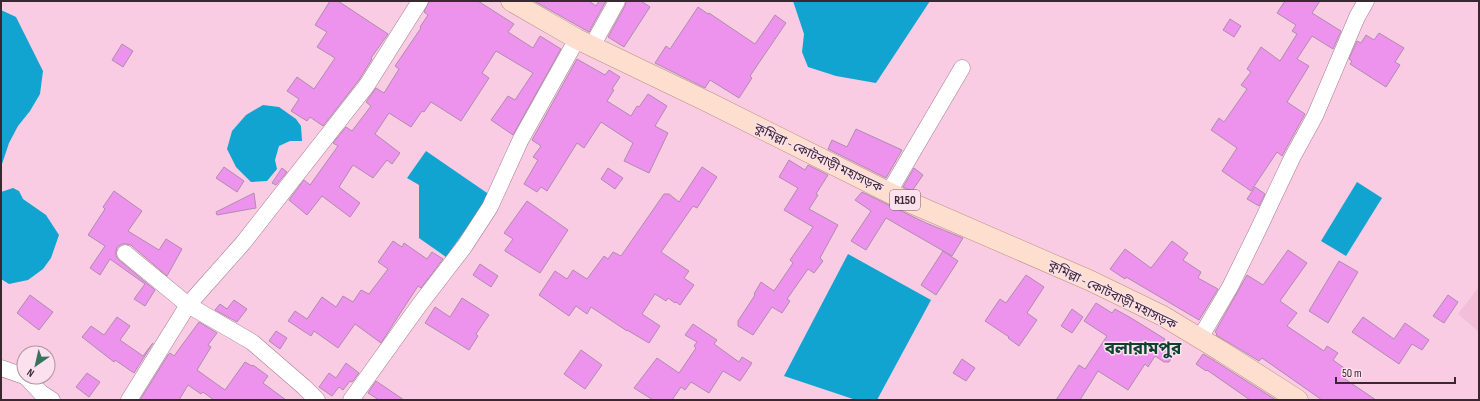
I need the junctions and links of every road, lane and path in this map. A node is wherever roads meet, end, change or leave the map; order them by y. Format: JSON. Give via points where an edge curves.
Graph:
{"nodes":[{"id":1,"x":420,"y":1,"type":"edge"},
{"id":2,"x":511,"y":1,"type":"edge"},
{"id":3,"x":617,"y":1,"type":"edge"},
{"id":4,"x":1366,"y":1,"type":"edge"},
{"id":5,"x":585,"y":42,"type":"junction"},
{"id":6,"x":962,"y":68,"type":"dead end"},
{"id":7,"x":889,"y":192,"type":"junction"},
{"id":8,"x":125,"y":253,"type":"dead end"},
{"id":9,"x":188,"y":305,"type":"junction"},
{"id":10,"x":1200,"y":338,"type":"junction"},
{"id":11,"x":1,"y":368,"type":"edge"},
{"id":12,"x":16,"y":373,"type":"edge"},
{"id":13,"x":33,"y":385,"type":"edge"},
{"id":14,"x":1294,"y":399,"type":"edge"},
{"id":15,"x":52,"y":400,"type":"edge"},
{"id":16,"x":129,"y":400,"type":"edge"},
{"id":17,"x":317,"y":400,"type":"edge"},
{"id":18,"x":351,"y":400,"type":"edge"}],
"edges":[{"from":1,"to":9,"type":"street","via":[[362,91],[243,243]]},
{"from":2,"to":5,"type":"main road","name":"কুমিল্লা - কোটবাড়ী মহাসড়ক","number":"R150"},
{"from":3,"to":5,"type":"street"},
{"from":4,"to":10,"type":"street","via":[[1315,116],[1230,287]]},
{"from":5,"to":7,"type":"main road","name":"কুমিল্লা - কোটবাড়ী মহাসড়ক","number":"R150"},
{"from":5,"to":18,"type":"street","via":[[521,139],[490,207],[464,247]]},
{"from":6,"to":7,"type":"street"},
{"from":7,"to":10,"type":"main road","name":"কুমিল্লা - কোটবাড়ী মহাসড়ক","number":"R150","via":[[1091,281],[1163,316]]},
{"from":8,"to":9,"type":"street"},
{"from":9,"to":16,"type":"street"},
{"from":9,"to":17,"type":"street","via":[[252,342]]},
{"from":10,"to":14,"type":"main road","name":"কুমিল্লা - কোটবাড়ী মহাসড়ক","number":"R150"},
{"from":11,"to":12,"type":"street"},
{"from":13,"to":15,"type":"street"}]}
